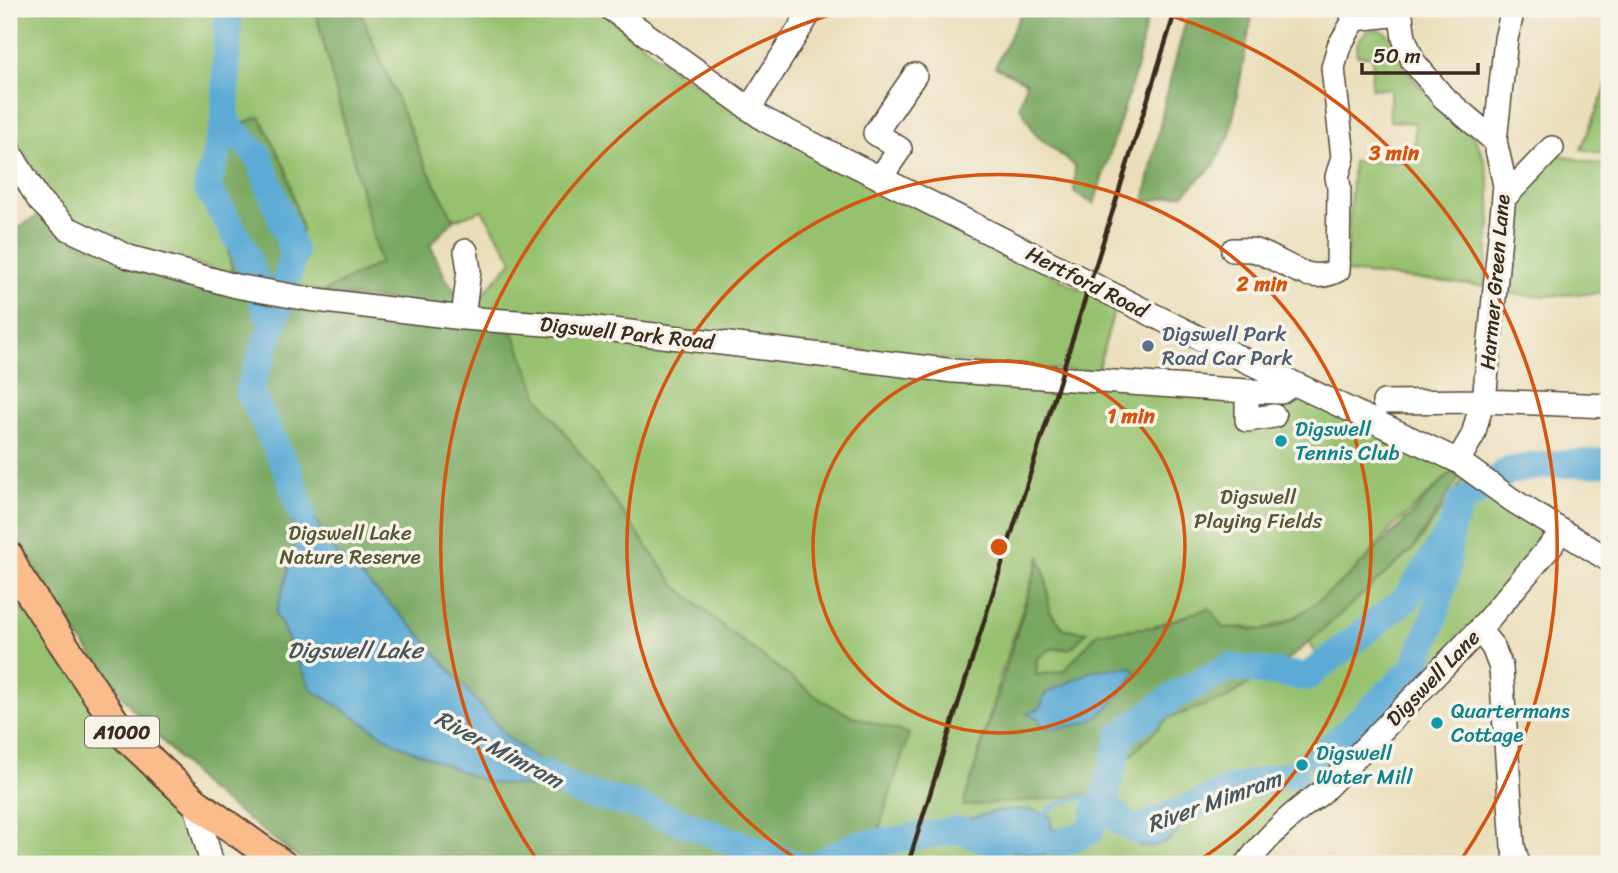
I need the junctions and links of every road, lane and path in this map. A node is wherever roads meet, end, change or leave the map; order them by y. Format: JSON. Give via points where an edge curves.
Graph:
{"nodes":[{"id":1,"x":611,"y":9,"type":"edge"},
{"id":2,"x":812,"y":9,"type":"edge"},
{"id":3,"x":1513,"y":9,"type":"edge"},
{"id":4,"x":1400,"y":11,"type":"edge"},
{"id":5,"x":1352,"y":14,"type":"edge"},
{"id":6,"x":915,"y":75,"type":"dead end"},
{"id":7,"x":749,"y":109,"type":"junction"},
{"id":8,"x":1495,"y":141,"type":"junction"},
{"id":9,"x":1552,"y":148,"type":"dead end"},
{"id":10,"x":9,"y":151,"type":"edge"},
{"id":11,"x":880,"y":178,"type":"junction"},
{"id":12,"x":1505,"y":197,"type":"junction"},
{"id":13,"x":1233,"y":250,"type":"dead end"},
{"id":14,"x":466,"y":251,"type":"dead end"},
{"id":15,"x":463,"y":318,"type":"junction"},
{"id":16,"x":1293,"y":384,"type":"junction"},
{"id":17,"x":1247,"y":391,"type":"junction"},
{"id":18,"x":1483,"y":401,"type":"junction"},
{"id":19,"x":1384,"y":402,"type":"dead end"},
{"id":20,"x":1609,"y":407,"type":"edge"},
{"id":21,"x":1273,"y":416,"type":"dead end"},
{"id":22,"x":1458,"y":461,"type":"junction"},
{"id":23,"x":1553,"y":544,"type":"dead end"},
{"id":24,"x":9,"y":556,"type":"edge"},
{"id":25,"x":1609,"y":560,"type":"edge"},
{"id":26,"x":1479,"y":630,"type":"junction"},
{"id":27,"x":195,"y":802,"type":"junction"},
{"id":28,"x":212,"y":864,"type":"edge"},
{"id":29,"x":282,"y":864,"type":"edge"},
{"id":30,"x":1247,"y":864,"type":"edge"},
{"id":31,"x":1518,"y":864,"type":"edge"}],
"edges":[{"from":1,"to":7,"type":"street","name":"Hertford Road"},
{"from":2,"to":7,"type":"street"},
{"from":3,"to":8,"type":"street","name":"Harmer Green Lane"},
{"from":4,"to":5,"type":"street"},
{"from":4,"to":8,"type":"street","via":[[1413,61],[1424,77]]},
{"from":5,"to":13,"type":"street","via":[[1333,68],[1343,157],[1337,177],[1338,270],[1311,276],[1253,250]]},
{"from":6,"to":11,"type":"street","via":[[875,133],[900,149]]},
{"from":7,"to":11,"type":"street","name":"Hertford Road"},
{"from":8,"to":12,"type":"street","name":"Harmer Green Lane"},
{"from":9,"to":12,"type":"street"},
{"from":10,"to":15,"type":"street","name":"Digswell Park Road","via":[[39,200],[67,228],[129,257],[236,286]]},
{"from":11,"to":16,"type":"street","name":"Hertford Road"},
{"from":12,"to":18,"type":"street","name":"Harmer Green Lane"},
{"from":14,"to":15,"type":"street","via":[[469,270]]},
{"from":15,"to":17,"type":"street","name":"Digswell Park Road","via":[[588,327],[954,371],[1125,379]]},
{"from":16,"to":17,"type":"street","name":"Digswell Park Road","via":[[1281,392]]},
{"from":16,"to":22,"type":"street","name":"Hertford Road"},
{"from":17,"to":21,"type":"street","via":[[1247,420]]},
{"from":18,"to":19,"type":"street"},
{"from":18,"to":20,"type":"street"},
{"from":18,"to":22,"type":"street","name":"Harmer Green Lane","via":[[1473,435]]},
{"from":22,"to":25,"type":"street","name":"Hertford Road"},
{"from":23,"to":26,"type":"street","name":"Digswell Lane"},
{"from":24,"to":27,"type":"main road","number":"A1000","via":[[123,734]]},
{"from":26,"to":30,"type":"street","name":"Digswell Lane","via":[[1321,793],[1264,839]]},
{"from":26,"to":31,"type":"street","via":[[1493,647],[1501,668]]},
{"from":27,"to":28,"type":"street"},
{"from":27,"to":29,"type":"main road","number":"A1000"}]}
